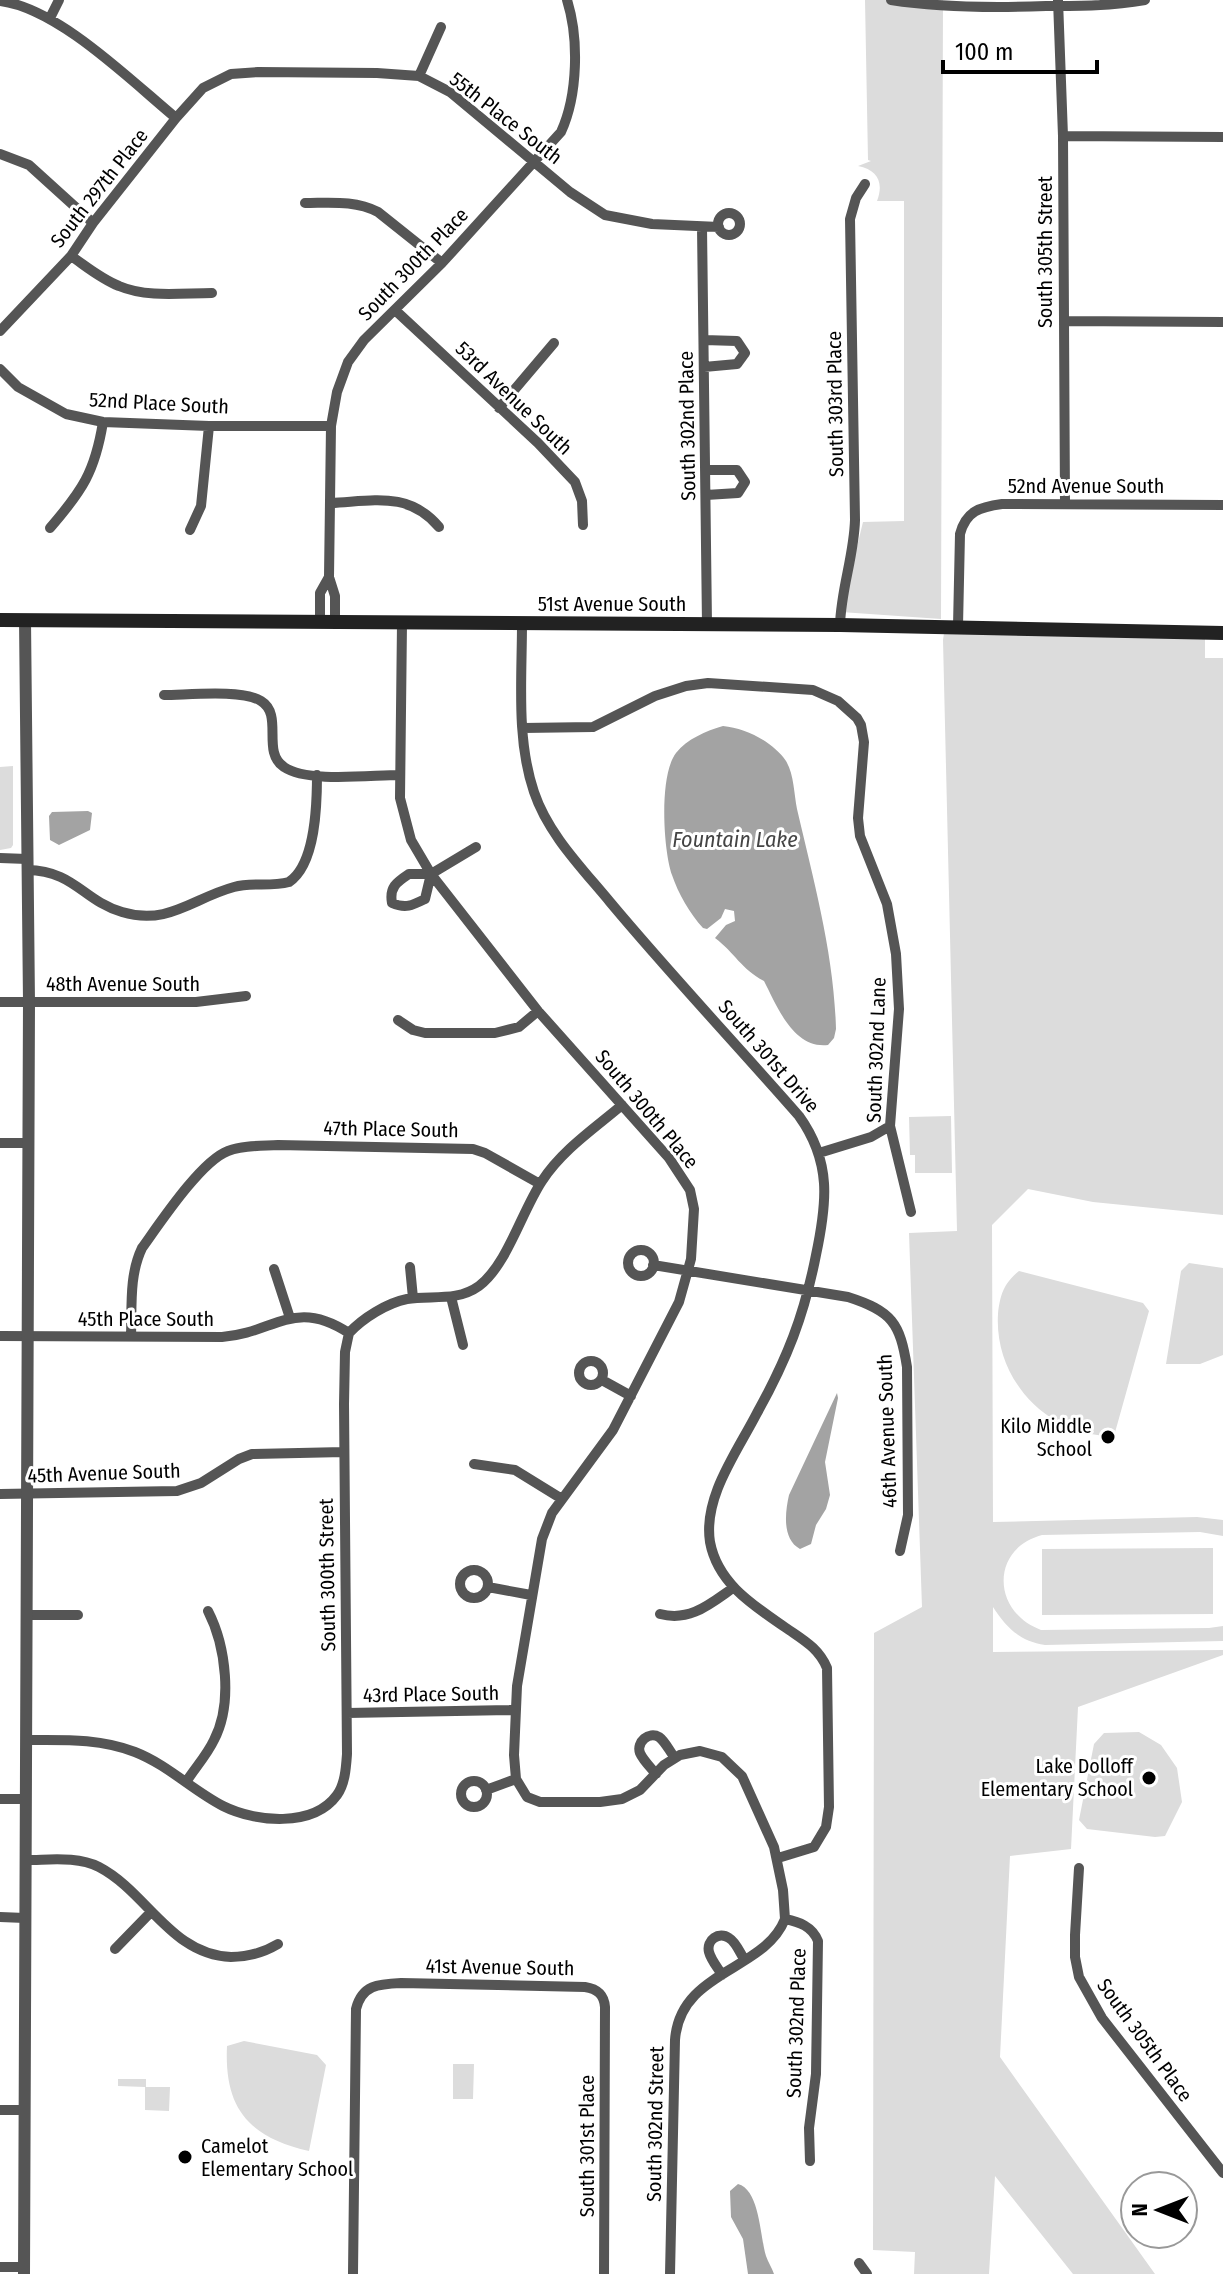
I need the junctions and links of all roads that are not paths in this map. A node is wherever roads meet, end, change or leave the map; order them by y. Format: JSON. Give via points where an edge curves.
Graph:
{"nodes":[{"id":1,"x":59,"y":0,"type":"edge"},
{"id":2,"x":567,"y":0,"type":"edge"},
{"id":3,"x":891,"y":0,"type":"edge"},
{"id":4,"x":1145,"y":0,"type":"edge"},
{"id":5,"x":0,"y":1,"type":"edge"},
{"id":6,"x":1058,"y":3,"type":"edge"},
{"id":7,"x":50,"y":18,"type":"junction"},
{"id":8,"x":441,"y":27,"type":"dead end"},
{"id":9,"x":231,"y":74,"type":"joint"},
{"id":10,"x":419,"y":76,"type":"junction"},
{"id":11,"x":176,"y":118,"type":"junction"},
{"id":12,"x":1063,"y":136,"type":"junction"},
{"id":13,"x":1223,"y":137,"type":"edge"},
{"id":14,"x":0,"y":154,"type":"edge"},
{"id":15,"x":534,"y":161,"type":"junction"},
{"id":16,"x":865,"y":184,"type":"dead end"},
{"id":17,"x":305,"y":203,"type":"dead end"},
{"id":18,"x":93,"y":223,"type":"junction"},
{"id":19,"x":702,"y":227,"type":"junction"},
{"id":20,"x":719,"y":227,"type":"dead end"},
{"id":21,"x":71,"y":256,"type":"junction"},
{"id":22,"x":442,"y":263,"type":"junction"},
{"id":23,"x":212,"y":293,"type":"dead end"},
{"id":24,"x":395,"y":310,"type":"junction"},
{"id":25,"x":1064,"y":321,"type":"junction"},
{"id":26,"x":1223,"y":322,"type":"edge"},
{"id":27,"x":0,"y":331,"type":"edge"},
{"id":28,"x":704,"y":340,"type":"junction"},
{"id":29,"x":554,"y":343,"type":"dead end"},
{"id":30,"x":704,"y":367,"type":"junction"},
{"id":31,"x":0,"y":369,"type":"edge"},
{"id":32,"x":499,"y":408,"type":"junction"},
{"id":33,"x":103,"y":422,"type":"junction"},
{"id":34,"x":209,"y":426,"type":"junction"},
{"id":35,"x":331,"y":426,"type":"junction"},
{"id":36,"x":706,"y":470,"type":"junction"},
{"id":37,"x":706,"y":495,"type":"junction"},
{"id":38,"x":331,"y":503,"type":"junction"},
{"id":39,"x":1065,"y":503,"type":"junction"},
{"id":40,"x":1223,"y":505,"type":"edge"},
{"id":41,"x":583,"y":525,"type":"dead end"},
{"id":42,"x":439,"y":527,"type":"dead end"},
{"id":43,"x":50,"y":528,"type":"dead end"},
{"id":44,"x":190,"y":530,"type":"dead end"},
{"id":45,"x":0,"y":620,"type":"edge"},
{"id":46,"x":25,"y":620,"type":"junction"},
{"id":47,"x":327,"y":623,"type":"junction"},
{"id":48,"x":402,"y":623,"type":"junction"},
{"id":49,"x":522,"y":623,"type":"junction"},
{"id":50,"x":707,"y":624,"type":"junction"},
{"id":51,"x":840,"y":625,"type":"junction"},
{"id":52,"x":958,"y":626,"type":"junction"},
{"id":53,"x":1223,"y":633,"type":"edge"},
{"id":54,"x":164,"y":695,"type":"dead end"},
{"id":55,"x":523,"y":728,"type":"junction"},
{"id":56,"x":317,"y":775,"type":"junction"},
{"id":57,"x":399,"y":775,"type":"junction"},
{"id":58,"x":476,"y":847,"type":"dead end"},
{"id":59,"x":0,"y":858,"type":"edge"},
{"id":60,"x":27,"y":865,"type":"junction"},
{"id":61,"x":431,"y":874,"type":"junction"},
{"id":62,"x":246,"y":996,"type":"dead end"},
{"id":63,"x":0,"y":1002,"type":"edge"},
{"id":64,"x":29,"y":1002,"type":"junction"},
{"id":65,"x":538,"y":1011,"type":"junction"},
{"id":66,"x":398,"y":1020,"type":"dead end"},
{"id":67,"x":622,"y":1105,"type":"junction"},
{"id":68,"x":890,"y":1126,"type":"junction"},
{"id":69,"x":0,"y":1143,"type":"edge"},
{"id":70,"x":29,"y":1143,"type":"junction"},
{"id":71,"x":819,"y":1153,"type":"junction"},
{"id":72,"x":540,"y":1184,"type":"junction"},
{"id":73,"x":911,"y":1212,"type":"dead end"},
{"id":74,"x":653,"y":1265,"type":"dead end"},
{"id":75,"x":410,"y":1267,"type":"dead end"},
{"id":76,"x":274,"y":1269,"type":"dead end"},
{"id":77,"x":688,"y":1271,"type":"junction"},
{"id":78,"x":809,"y":1289,"type":"junction"},
{"id":79,"x":451,"y":1297,"type":"junction"},
{"id":80,"x":413,"y":1298,"type":"junction"},
{"id":81,"x":290,"y":1318,"type":"junction"},
{"id":82,"x":349,"y":1333,"type":"junction"},
{"id":83,"x":0,"y":1336,"type":"edge"},
{"id":84,"x":28,"y":1336,"type":"junction"},
{"id":85,"x":131,"y":1336,"type":"junction"},
{"id":86,"x":463,"y":1345,"type":"dead end"},
{"id":87,"x":602,"y":1380,"type":"dead end"},
{"id":88,"x":631,"y":1396,"type":"junction"},
{"id":89,"x":344,"y":1452,"type":"junction"},
{"id":90,"x":474,"y":1464,"type":"dead end"},
{"id":91,"x":0,"y":1494,"type":"edge"},
{"id":92,"x":27,"y":1495,"type":"junction"},
{"id":93,"x":562,"y":1499,"type":"junction"},
{"id":94,"x":900,"y":1551,"type":"dead end"},
{"id":95,"x":488,"y":1587,"type":"dead end"},
{"id":96,"x":733,"y":1588,"type":"junction"},
{"id":97,"x":531,"y":1595,"type":"junction"},
{"id":98,"x":208,"y":1611,"type":"dead end"},
{"id":99,"x":660,"y":1614,"type":"dead end"},
{"id":100,"x":27,"y":1615,"type":"junction"},
{"id":101,"x":78,"y":1615,"type":"dead end"},
{"id":102,"x":515,"y":1710,"type":"junction"},
{"id":103,"x":347,"y":1713,"type":"junction"},
{"id":104,"x":26,"y":1740,"type":"junction"},
{"id":105,"x":675,"y":1758,"type":"junction"},
{"id":106,"x":656,"y":1774,"type":"junction"},
{"id":107,"x":516,"y":1779,"type":"junction"},
{"id":108,"x":186,"y":1782,"type":"junction"},
{"id":109,"x":486,"y":1790,"type":"dead end"},
{"id":110,"x":0,"y":1799,"type":"edge"},
{"id":111,"x":26,"y":1799,"type":"junction"},
{"id":112,"x":778,"y":1858,"type":"junction"},
{"id":113,"x":26,"y":1860,"type":"junction"},
{"id":114,"x":1079,"y":1868,"type":"dead end"},
{"id":115,"x":151,"y":1912,"type":"junction"},
{"id":116,"x":0,"y":1917,"type":"edge"},
{"id":117,"x":25,"y":1918,"type":"junction"},
{"id":118,"x":785,"y":1919,"type":"junction"},
{"id":119,"x":278,"y":1944,"type":"dead end"},
{"id":120,"x":115,"y":1949,"type":"dead end"},
{"id":121,"x":744,"y":1959,"type":"junction"},
{"id":122,"x":722,"y":1975,"type":"junction"},
{"id":123,"x":605,"y":2019,"type":"joint"},
{"id":124,"x":0,"y":2110,"type":"edge"},
{"id":125,"x":25,"y":2110,"type":"junction"},
{"id":126,"x":810,"y":2161,"type":"dead end"},
{"id":127,"x":1223,"y":2173,"type":"edge"},
{"id":128,"x":859,"y":2263,"type":"dead end"},
{"id":129,"x":0,"y":2267,"type":"edge"},
{"id":130,"x":24,"y":2271,"type":"edge"},
{"id":131,"x":353,"y":2274,"type":"edge"},
{"id":132,"x":604,"y":2274,"type":"edge"},
{"id":133,"x":670,"y":2274,"type":"edge"},
{"id":134,"x":867,"y":2274,"type":"edge"}],
"edges":[{"from":1,"to":7,"type":"street"},
{"from":2,"to":15,"type":"street","name":"South 300th Place","via":[[574,79],[570,113],[561,132]]},
{"from":3,"to":6,"type":"street","via":[[980,8]]},
{"from":4,"to":6,"type":"street","via":[[1117,5]]},
{"from":5,"to":7,"type":"street"},
{"from":6,"to":12,"type":"street","name":"South 305th Street"},
{"from":7,"to":11,"type":"street"},
{"from":8,"to":10,"type":"street"},
{"from":9,"to":10,"type":"street","name":"55th Place South"},
{"from":9,"to":11,"type":"street","name":"South 297th Place","via":[[203,88]]},
{"from":10,"to":15,"type":"street","name":"55th Place South","via":[[450,92]]},
{"from":11,"to":18,"type":"street","name":"South 297th Place"},
{"from":12,"to":13,"type":"street"},
{"from":12,"to":25,"type":"street","name":"South 305th Street"},
{"from":14,"to":18,"type":"street","via":[[29,165]]},
{"from":15,"to":19,"type":"street","name":"55th Place South","via":[[605,215]]},
{"from":15,"to":22,"type":"street","name":"South 300th Place"},
{"from":16,"to":51,"type":"street","name":"South 303rd Place","via":[[850,219],[855,520]]},
{"from":17,"to":22,"type":"street","via":[[367,206]]},
{"from":18,"to":21,"type":"street","name":"South 297th Place"},
{"from":19,"to":20,"type":"street","name":"55th Place South"},
{"from":19,"to":28,"type":"street","name":"South 302nd Place"},
{"from":21,"to":23,"type":"street","via":[[122,288]]},
{"from":21,"to":27,"type":"street","name":"South 297th Place"},
{"from":22,"to":24,"type":"street","name":"South 300th Place"},
{"from":24,"to":32,"type":"street","name":"53rd Avenue South"},
{"from":24,"to":35,"type":"street","name":"South 300th Place","via":[[348,362]]},
{"from":25,"to":26,"type":"street"},
{"from":25,"to":39,"type":"street","name":"South 305th Street"},
{"from":28,"to":30,"type":"street","name":"South 302nd Place"},
{"from":28,"to":30,"type":"street","via":[[737,341],[745,353],[737,364]]},
{"from":29,"to":32,"type":"street"},
{"from":30,"to":36,"type":"street","name":"South 302nd Place"},
{"from":31,"to":33,"type":"street","name":"52nd Place South","via":[[18,387],[66,414]]},
{"from":32,"to":41,"type":"street","name":"53rd Avenue South","via":[[575,482]]},
{"from":33,"to":34,"type":"street","name":"52nd Place South"},
{"from":33,"to":43,"type":"street","via":[[89,479]]},
{"from":34,"to":35,"type":"street","name":"52nd Place South"},
{"from":34,"to":44,"type":"street","via":[[201,506]]},
{"from":35,"to":38,"type":"street","name":"South 300th Place"},
{"from":36,"to":37,"type":"street","name":"South 302nd Place"},
{"from":36,"to":37,"type":"street","via":[[737,470],[745,482],[738,493]]},
{"from":37,"to":50,"type":"street","name":"South 302nd Place"},
{"from":38,"to":42,"type":"street","via":[[407,503]]},
{"from":38,"to":47,"type":"street","name":"South 300th Place","via":[[329,577],[320,593]]},
{"from":39,"to":40,"type":"street","name":"52nd Avenue South"},
{"from":39,"to":52,"type":"street","name":"52nd Avenue South","via":[[991,505],[968,515],[960,534]]},
{"from":45,"to":46,"type":"main road","name":"51st Avenue South"},
{"from":46,"to":47,"type":"main road","name":"51st Avenue South"},
{"from":46,"to":60,"type":"street"},
{"from":47,"to":48,"type":"main road","name":"51st Avenue South"},
{"from":48,"to":49,"type":"main road","name":"51st Avenue South"},
{"from":48,"to":57,"type":"street","name":"South 300th Place"},
{"from":49,"to":50,"type":"main road","name":"51st Avenue South"},
{"from":49,"to":55,"type":"street","name":"South 301st Drive"},
{"from":50,"to":51,"type":"main road","name":"51st Avenue South"},
{"from":51,"to":52,"type":"main road","name":"51st Avenue South"},
{"from":52,"to":53,"type":"main road","name":"51st Avenue South"},
{"from":54,"to":56,"type":"street","via":[[261,701],[270,712],[273,750],[284,768]]},
{"from":55,"to":68,"type":"street","name":"South 302nd Lane","via":[[599,726],[655,696],[693,684],[820,691],[851,712],[864,733],[858,818],[862,846],[887,904],[896,954],[899,1009]]},
{"from":55,"to":71,"type":"street","name":"South 301st Drive","via":[[529,775],[549,823],[652,952],[799,1116]]},
{"from":56,"to":57,"type":"street"},
{"from":56,"to":60,"type":"street","via":[[313,834],[301,868],[289,882],[235,886],[152,916],[111,907],[56,873]]},
{"from":57,"to":61,"type":"street","name":"South 300th Place","via":[[411,840]]},
{"from":58,"to":61,"type":"street"},
{"from":59,"to":60,"type":"street"},
{"from":60,"to":64,"type":"street"},
{"from":61,"to":65,"type":"street","name":"South 300th Place"},
{"from":62,"to":64,"type":"street","name":"48th Avenue South","via":[[196,1002]]},
{"from":63,"to":64,"type":"street","name":"48th Avenue South"},
{"from":64,"to":70,"type":"street"},
{"from":65,"to":66,"type":"street","via":[[519,1027],[495,1033],[425,1033]]},
{"from":65,"to":67,"type":"street","name":"South 300th Place"},
{"from":67,"to":72,"type":"street","via":[[558,1160]]},
{"from":67,"to":77,"type":"street","name":"South 300th Place","via":[[690,1190],[695,1220]]},
{"from":68,"to":71,"type":"street"},
{"from":68,"to":73,"type":"street","name":"South 302nd Lane"},
{"from":69,"to":70,"type":"street"},
{"from":70,"to":84,"type":"street"},
{"from":71,"to":78,"type":"street","name":"South 301st Drive","via":[[825,1198]]},
{"from":72,"to":79,"type":"street","via":[[488,1277],[475,1289]]},
{"from":72,"to":85,"type":"street","name":"47th Place South","via":[[485,1153],[465,1148],[235,1149],[216,1157],[200,1173],[138,1256]]},
{"from":74,"to":77,"type":"street","name":"46th Avenue South"},
{"from":75,"to":80,"type":"street"},
{"from":76,"to":81,"type":"street"},
{"from":77,"to":78,"type":"street","name":"46th Avenue South"},
{"from":77,"to":88,"type":"street","name":"South 300th Place","via":[[679,1302]]},
{"from":78,"to":94,"type":"street","name":"46th Avenue South","via":[[869,1303],[899,1330],[908,1410],[908,1515]]},
{"from":78,"to":96,"type":"street","name":"South 301st Drive","via":[[786,1358],[712,1507],[712,1549]]},
{"from":79,"to":80,"type":"street"},
{"from":79,"to":86,"type":"street"},
{"from":80,"to":82,"type":"street","via":[[391,1304]]},
{"from":81,"to":82,"type":"street","name":"45th Place South","via":[[322,1319]]},
{"from":81,"to":85,"type":"street","name":"45th Place South","via":[[229,1337]]},
{"from":82,"to":89,"type":"street","name":"South 300th Street"},
{"from":83,"to":84,"type":"street","name":"45th Place South"},
{"from":84,"to":85,"type":"street","name":"45th Place South"},
{"from":84,"to":92,"type":"street"},
{"from":87,"to":88,"type":"street"},
{"from":88,"to":93,"type":"street","name":"South 300th Place","via":[[600,1451]]},
{"from":89,"to":92,"type":"street","name":"45th Avenue South","via":[[252,1454],[201,1483],[167,1492]]},
{"from":89,"to":103,"type":"street","name":"South 300th Street"},
{"from":90,"to":93,"type":"street","via":[[515,1470]]},
{"from":91,"to":92,"type":"street","name":"45th Avenue South"},
{"from":92,"to":100,"type":"street"},
{"from":93,"to":97,"type":"street","name":"South 300th Place","via":[[542,1539]]},
{"from":95,"to":97,"type":"street"},
{"from":96,"to":99,"type":"street","via":[[698,1612]]},
{"from":96,"to":112,"type":"street","via":[[815,1649],[827,1668],[826,1827],[814,1847]]},
{"from":97,"to":102,"type":"street","name":"South 300th Place"},
{"from":98,"to":108,"type":"street","via":[[222,1653],[223,1711],[213,1742]]},
{"from":100,"to":101,"type":"street"},
{"from":100,"to":104,"type":"street"},
{"from":102,"to":103,"type":"street","name":"43rd Place South"},
{"from":102,"to":107,"type":"street","name":"South 300th Place"},
{"from":103,"to":108,"type":"street","name":"South 300th Street","via":[[342,1785],[322,1808],[293,1818],[262,1817],[226,1808]]},
{"from":104,"to":108,"type":"street","via":[[84,1740],[121,1747],[161,1763]]},
{"from":104,"to":111,"type":"street"},
{"from":105,"to":106,"type":"street"},
{"from":105,"to":106,"type":"street","via":[[660,1738],[645,1738],[640,1753]]},
{"from":105,"to":112,"type":"street","name":"South 302nd Place","via":[[708,1752],[733,1765]]},
{"from":106,"to":107,"type":"street","via":[[631,1796],[587,1803],[533,1800]]},
{"from":107,"to":109,"type":"street"},
{"from":110,"to":111,"type":"street"},
{"from":111,"to":113,"type":"street"},
{"from":112,"to":118,"type":"street","name":"South 302nd Place"},
{"from":113,"to":115,"type":"street","via":[[95,1865]]},
{"from":113,"to":117,"type":"street"},
{"from":114,"to":127,"type":"street","name":"South 305th Place","via":[[1079,1977],[1102,2018]]},
{"from":115,"to":119,"type":"street","via":[[183,1941],[214,1955],[246,1956]]},
{"from":115,"to":120,"type":"street"},
{"from":116,"to":117,"type":"street"},
{"from":117,"to":125,"type":"street"},
{"from":118,"to":121,"type":"street","via":[[771,1940]]},
{"from":118,"to":126,"type":"street","name":"South 302nd Place","via":[[811,1929],[818,1941]]},
{"from":121,"to":122,"type":"street"},
{"from":121,"to":122,"type":"street","via":[[730,1938],[714,1938],[709,1954]]},
{"from":122,"to":133,"type":"street","name":"South 302nd Street","via":[[683,2008],[675,2028]]},
{"from":123,"to":131,"type":"street","name":"41st Avenue South","via":[[602,1995],[585,1987],[401,1983],[370,1987],[360,1997],[355,2017]]},
{"from":123,"to":132,"type":"street","name":"South 301st Place"},
{"from":124,"to":125,"type":"street"},
{"from":125,"to":130,"type":"street"},
{"from":128,"to":134,"type":"street"},
{"from":129,"to":130,"type":"street"}]}
